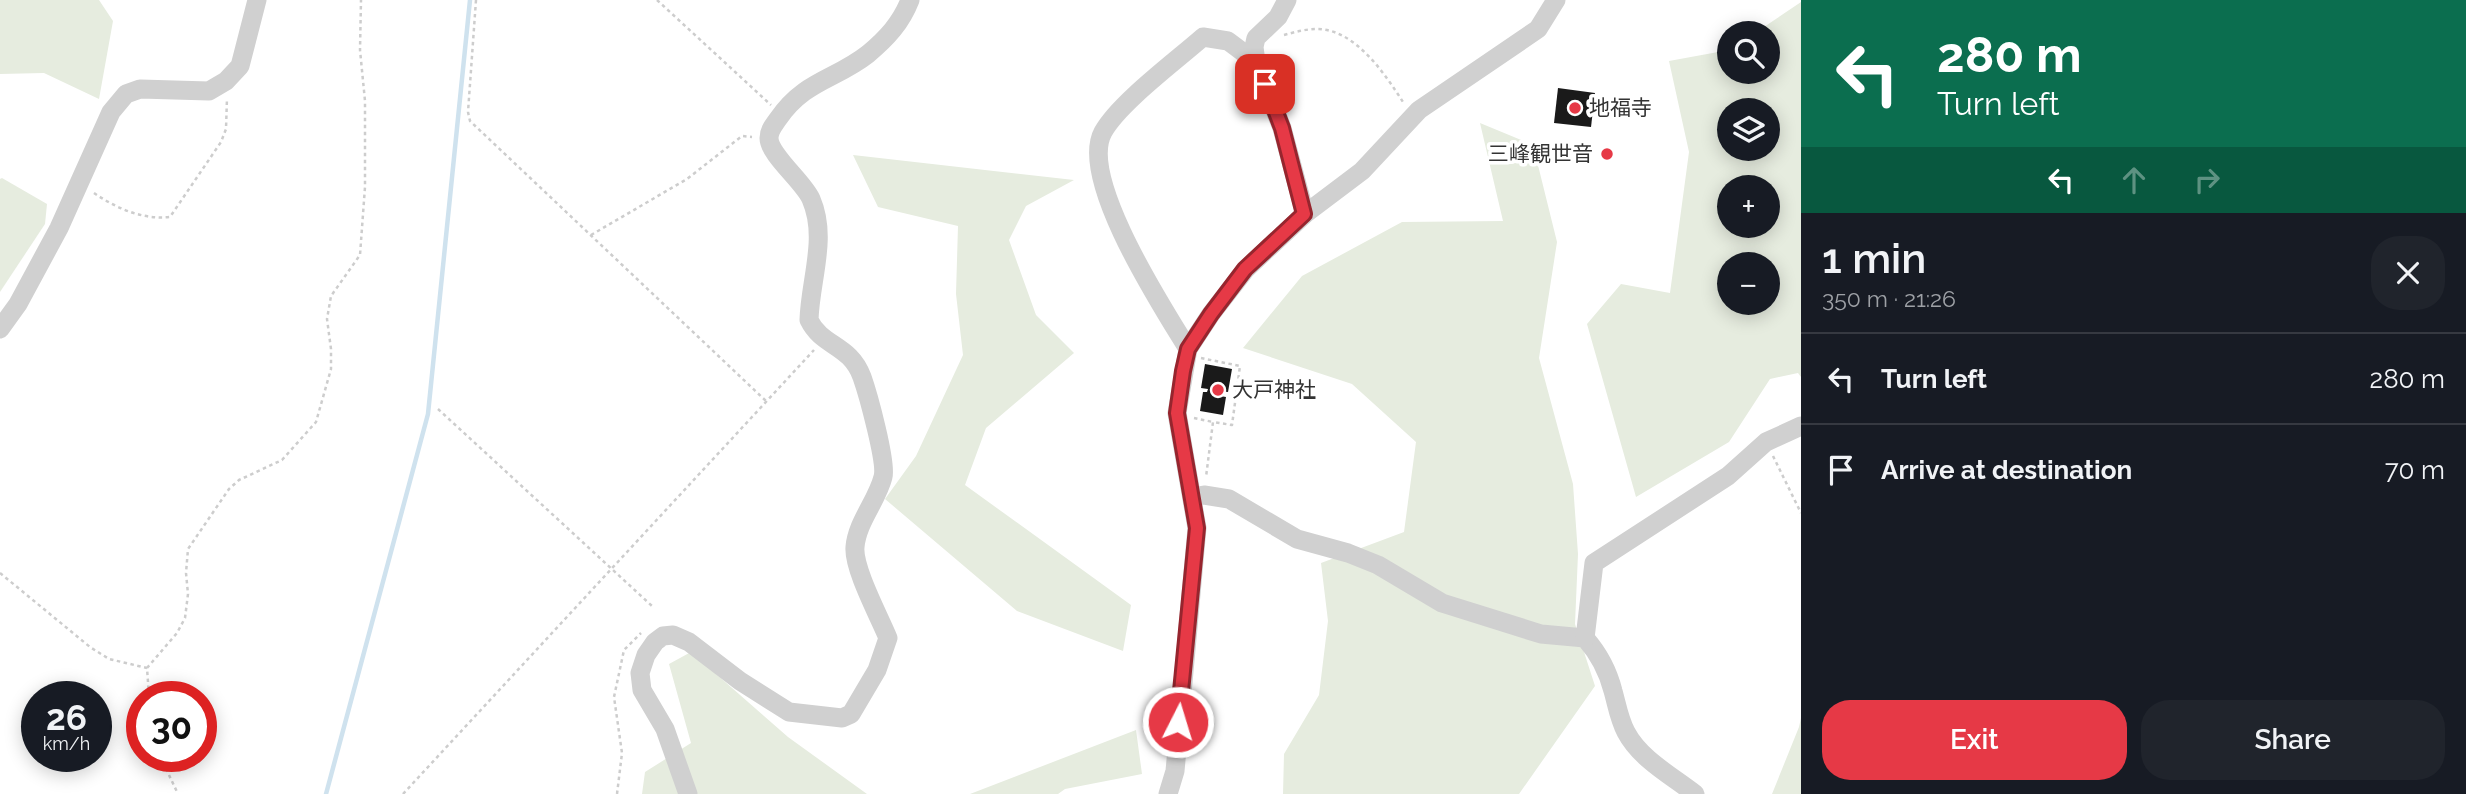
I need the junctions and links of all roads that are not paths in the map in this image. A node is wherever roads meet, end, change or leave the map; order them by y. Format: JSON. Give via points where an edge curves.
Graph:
{"nodes":[{"id":1,"x":257,"y":0,"type":"edge"},
{"id":2,"x":910,"y":0,"type":"edge"},
{"id":3,"x":1287,"y":0,"type":"edge"},
{"id":4,"x":1556,"y":0,"type":"edge"},
{"id":5,"x":1256,"y":62,"type":"junction"},
{"id":6,"x":1304,"y":214,"type":"junction"},
{"id":7,"x":0,"y":329,"type":"edge"},
{"id":8,"x":1188,"y":349,"type":"junction"},
{"id":9,"x":1801,"y":426,"type":"edge"},
{"id":10,"x":1198,"y":496,"type":"junction"},
{"id":11,"x":1585,"y":638,"type":"junction"},
{"id":12,"x":688,"y":794,"type":"edge"},
{"id":13,"x":1168,"y":794,"type":"edge"},
{"id":14,"x":1695,"y":794,"type":"edge"}],
"edges":[{"from":1,"to":7,"type":"street","via":[[240,66],[226,81],[209,91],[140,89],[126,94],[111,112],[60,228]]},
{"from":2,"to":12,"type":"street","via":[[895,29],[867,54],[803,91],[781,114],[769,141],[811,199],[818,230],[809,320],[813,329],[852,357],[861,375],[884,466],[854,549],[888,638],[886,646],[863,695],[851,714],[842,718],[789,712],[689,642],[663,636],[646,655],[640,673],[642,690],[665,729]]},
{"from":3,"to":5,"type":"street","via":[[1278,17],[1256,38]]},
{"from":4,"to":6,"type":"street","via":[[1538,29],[1410,118],[1362,172]]},
{"from":5,"to":6,"type":"street","via":[[1282,128]]},
{"from":5,"to":8,"type":"street","via":[[1228,41],[1203,37],[1116,114],[1102,134],[1100,176],[1152,288]]},
{"from":6,"to":8,"type":"street","via":[[1245,269]]},
{"from":8,"to":10,"type":"street","via":[[1177,413]]},
{"from":9,"to":11,"type":"street","via":[[1766,442],[1728,476],[1594,563]]},
{"from":10,"to":11,"type":"street","via":[[1229,499],[1297,539],[1378,565],[1441,603],[1541,634]]},
{"from":10,"to":13,"type":"street","via":[[1175,771]]},
{"from":11,"to":14,"type":"street","via":[[1601,657],[1628,735],[1648,758]]}]}
